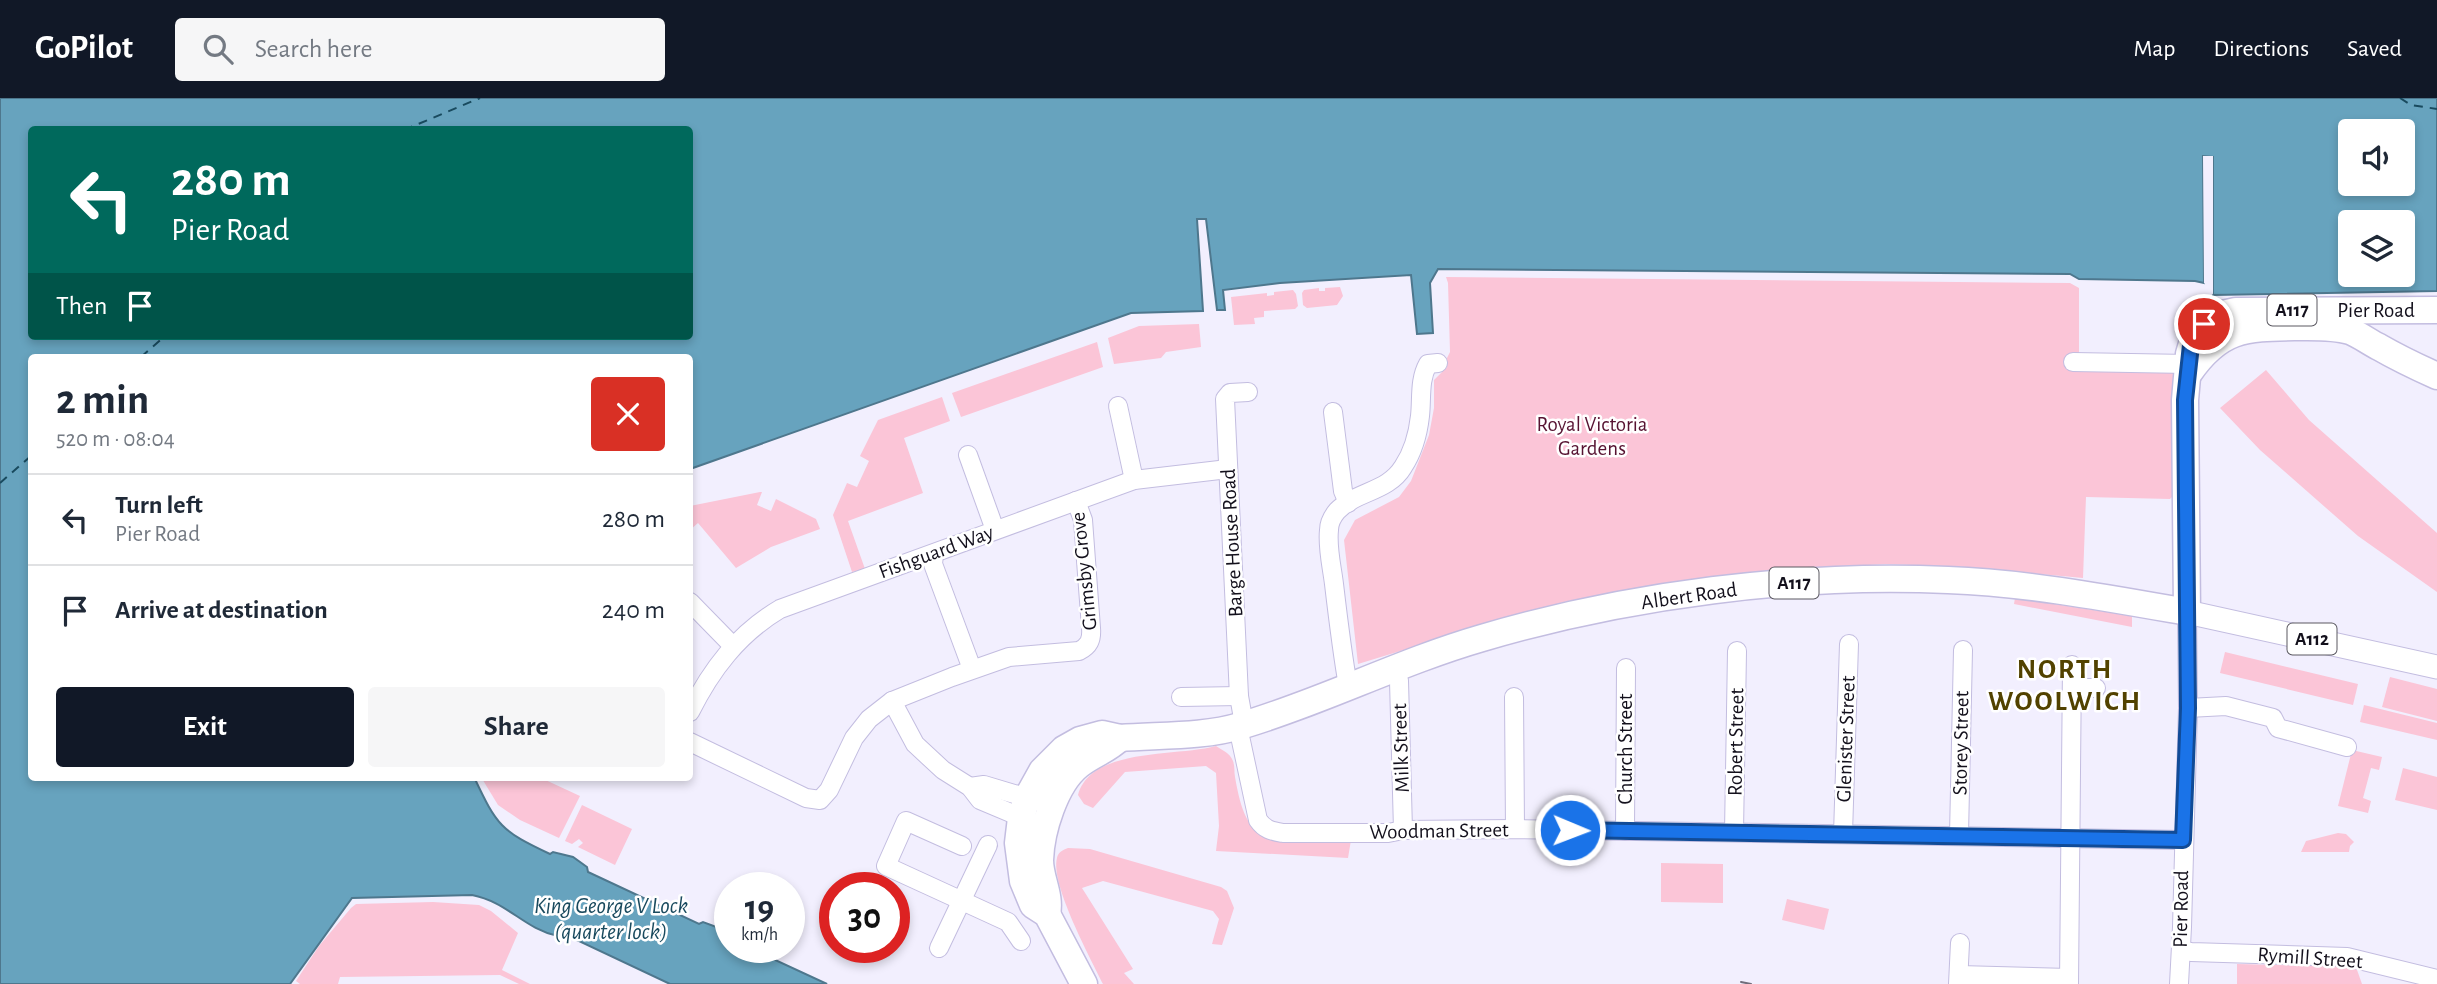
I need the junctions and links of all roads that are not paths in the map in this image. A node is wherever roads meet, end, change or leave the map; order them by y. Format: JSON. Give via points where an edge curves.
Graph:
{"nodes":[{"id":1,"x":2346,"y":310,"type":"junction"},
{"id":2,"x":2437,"y":310,"type":"edge"},
{"id":3,"x":2437,"y":325,"type":"edge"},
{"id":4,"x":2073,"y":362,"type":"dead end"},
{"id":5,"x":1438,"y":363,"type":"dead end"},
{"id":6,"x":2189,"y":368,"type":"junction"},
{"id":7,"x":2437,"y":376,"type":"edge"},
{"id":8,"x":1236,"y":387,"type":"dead end"},
{"id":9,"x":1118,"y":406,"type":"dead end"},
{"id":10,"x":1333,"y":412,"type":"dead end"},
{"id":11,"x":968,"y":455,"type":"dead end"},
{"id":12,"x":1228,"y":469,"type":"junction"},
{"id":13,"x":1134,"y":480,"type":"junction"},
{"id":14,"x":1076,"y":501,"type":"junction"},
{"id":15,"x":1348,"y":503,"type":"junction"},
{"id":16,"x":995,"y":530,"type":"junction"},
{"id":17,"x":934,"y":554,"type":"junction"},
{"id":18,"x":693,"y":605,"type":"edge"},
{"id":19,"x":2187,"y":612,"type":"junction"},
{"id":20,"x":1849,"y":644,"type":"dead end"},
{"id":21,"x":733,"y":646,"type":"junction"},
{"id":22,"x":1963,"y":650,"type":"dead end"},
{"id":23,"x":1737,"y":651,"type":"dead end"},
{"id":24,"x":2072,"y":665,"type":"dead end"},
{"id":25,"x":1396,"y":667,"type":"junction"},
{"id":26,"x":2437,"y":667,"type":"edge"},
{"id":27,"x":1626,"y":668,"type":"dead end"},
{"id":28,"x":972,"y":670,"type":"junction"},
{"id":29,"x":1348,"y":686,"type":"junction"},
{"id":30,"x":2072,"y":688,"type":"junction"},
{"id":31,"x":2096,"y":688,"type":"dead end"},
{"id":32,"x":1239,"y":696,"type":"junction"},
{"id":33,"x":1181,"y":697,"type":"dead end"},
{"id":34,"x":1514,"y":697,"type":"dead end"},
{"id":35,"x":892,"y":701,"type":"junction"},
{"id":36,"x":693,"y":706,"type":"edge"},
{"id":37,"x":2188,"y":708,"type":"junction"},
{"id":38,"x":1241,"y":726,"type":"junction"},
{"id":39,"x":693,"y":743,"type":"edge"},
{"id":40,"x":2347,"y":747,"type":"dead end"},
{"id":41,"x":1036,"y":812,"type":"junction"},
{"id":42,"x":1515,"y":829,"type":"junction"},
{"id":43,"x":1403,"y":830,"type":"junction"},
{"id":44,"x":1625,"y":831,"type":"junction"},
{"id":45,"x":1734,"y":832,"type":"junction"},
{"id":46,"x":1843,"y":834,"type":"junction"},
{"id":47,"x":1959,"y":835,"type":"junction"},
{"id":48,"x":2070,"y":839,"type":"junction"},
{"id":49,"x":2183,"y":840,"type":"junction"},
{"id":50,"x":988,"y":845,"type":"dead end"},
{"id":51,"x":962,"y":846,"type":"dead end"},
{"id":52,"x":961,"y":900,"type":"junction"},
{"id":53,"x":1021,"y":941,"type":"dead end"},
{"id":54,"x":1960,"y":943,"type":"dead end"},
{"id":55,"x":939,"y":948,"type":"dead end"},
{"id":56,"x":2181,"y":950,"type":"junction"},
{"id":57,"x":2437,"y":979,"type":"edge"},
{"id":58,"x":1959,"y":980,"type":"edge"},
{"id":59,"x":2069,"y":981,"type":"edge"},
{"id":60,"x":1084,"y":984,"type":"edge"},
{"id":61,"x":2179,"y":984,"type":"edge"}],
"edges":[{"from":1,"to":2,"type":"highway","name":"Pier Road","number":"A117"},
{"from":1,"to":3,"type":"highway","via":[[2398,326]]},
{"from":1,"to":6,"type":"highway","name":"Pier Road","number":"A117","via":[[2218,315],[2198,330]]},
{"from":4,"to":6,"type":"street"},
{"from":5,"to":15,"type":"street","via":[[1428,364],[1422,375],[1420,418],[1413,449],[1403,467],[1382,487]]},
{"from":6,"to":7,"type":"highway","name":"Pier Road","number":"A117","via":[[2215,343],[2236,333],[2259,328],[2336,327]]},
{"from":6,"to":19,"type":"highway","name":"Pier Road","number":"A117","via":[[2185,400]]},
{"from":8,"to":12,"type":"street","name":"Barge House Road","via":[[1225,399]]},
{"from":9,"to":13,"type":"street"},
{"from":10,"to":15,"type":"street"},
{"from":11,"to":16,"type":"street"},
{"from":12,"to":13,"type":"street","name":"Fishguard Way"},
{"from":12,"to":32,"type":"street","name":"Barge House Road"},
{"from":13,"to":14,"type":"street","name":"Fishguard Way"},
{"from":14,"to":16,"type":"street","name":"Fishguard Way"},
{"from":14,"to":28,"type":"street","name":"Grimsby Grove","via":[[1083,520],[1089,643],[1079,651],[1009,657]]},
{"from":15,"to":29,"type":"street","via":[[1332,518],[1328,534]]},
{"from":16,"to":17,"type":"street","name":"Fishguard Way"},
{"from":17,"to":21,"type":"street","name":"Fishguard Way","via":[[780,609]]},
{"from":17,"to":28,"type":"street","via":[[933,564]]},
{"from":18,"to":21,"type":"street"},
{"from":19,"to":25,"type":"highway","name":"Albert Road","number":"A117","via":[[2026,586],[1859,578],[1766,585],[1634,604],[1482,638]]},
{"from":19,"to":26,"type":"main road","name":"Albert Road","number":"A112"},
{"from":19,"to":37,"type":"street","name":"Pier Road"},
{"from":20,"to":46,"type":"street","name":"Glenister Street"},
{"from":21,"to":36,"type":"street","name":"Fishguard Way"},
{"from":22,"to":47,"type":"street","name":"Storey Street"},
{"from":23,"to":45,"type":"street","name":"Robert Street"},
{"from":24,"to":30,"type":"street"},
{"from":25,"to":29,"type":"highway","name":"Albert Road","number":"A117"},
{"from":25,"to":43,"type":"street","name":"Milk Street"},
{"from":27,"to":44,"type":"street","name":"Church Street"},
{"from":28,"to":35,"type":"street","name":"Grimsby Grove"},
{"from":29,"to":38,"type":"highway","name":"Albert Road","number":"A117"},
{"from":30,"to":31,"type":"street"},
{"from":30,"to":48,"type":"street"},
{"from":32,"to":33,"type":"street"},
{"from":32,"to":38,"type":"street","name":"Barge House Road"},
{"from":34,"to":42,"type":"street"},
{"from":35,"to":39,"type":"street","via":[[854,738],[822,801]]},
{"from":35,"to":41,"type":"street","via":[[915,744],[980,800]]},
{"from":37,"to":40,"type":"street","via":[[2226,706],[2273,718],[2278,728]]},
{"from":37,"to":49,"type":"street","name":"Pier Road"},
{"from":38,"to":41,"type":"highway","name":"Albert Road","number":"A117","via":[[1120,738],[1102,734],[1080,740],[1042,771]]},
{"from":38,"to":43,"type":"street","name":"Woodman Street","via":[[1258,820],[1264,828],[1283,833],[1388,834]]},
{"from":41,"to":60,"type":"highway","number":"A117","via":[[1018,843],[1023,881],[1033,905],[1047,914]]},
{"from":42,"to":43,"type":"street","name":"Woodman Street"},
{"from":42,"to":44,"type":"street","name":"Woodman Street"},
{"from":44,"to":45,"type":"street","name":"Woodman Street"},
{"from":45,"to":46,"type":"street","name":"Woodman Street"},
{"from":46,"to":47,"type":"street","name":"Woodman Street"},
{"from":47,"to":48,"type":"street","name":"Woodman Street"},
{"from":48,"to":49,"type":"street","name":"Woodman Street"},
{"from":48,"to":59,"type":"street"},
{"from":49,"to":56,"type":"street","name":"Pier Road"},
{"from":50,"to":52,"type":"street"},
{"from":51,"to":52,"type":"street","via":[[906,821],[886,866]]},
{"from":52,"to":53,"type":"street","via":[[1008,922]]},
{"from":52,"to":55,"type":"street"},
{"from":54,"to":58,"type":"street"},
{"from":56,"to":57,"type":"street","name":"Rymill Street","via":[[2347,957]]},
{"from":56,"to":61,"type":"street","name":"Pier Road"},
{"from":58,"to":59,"type":"street"}]}
